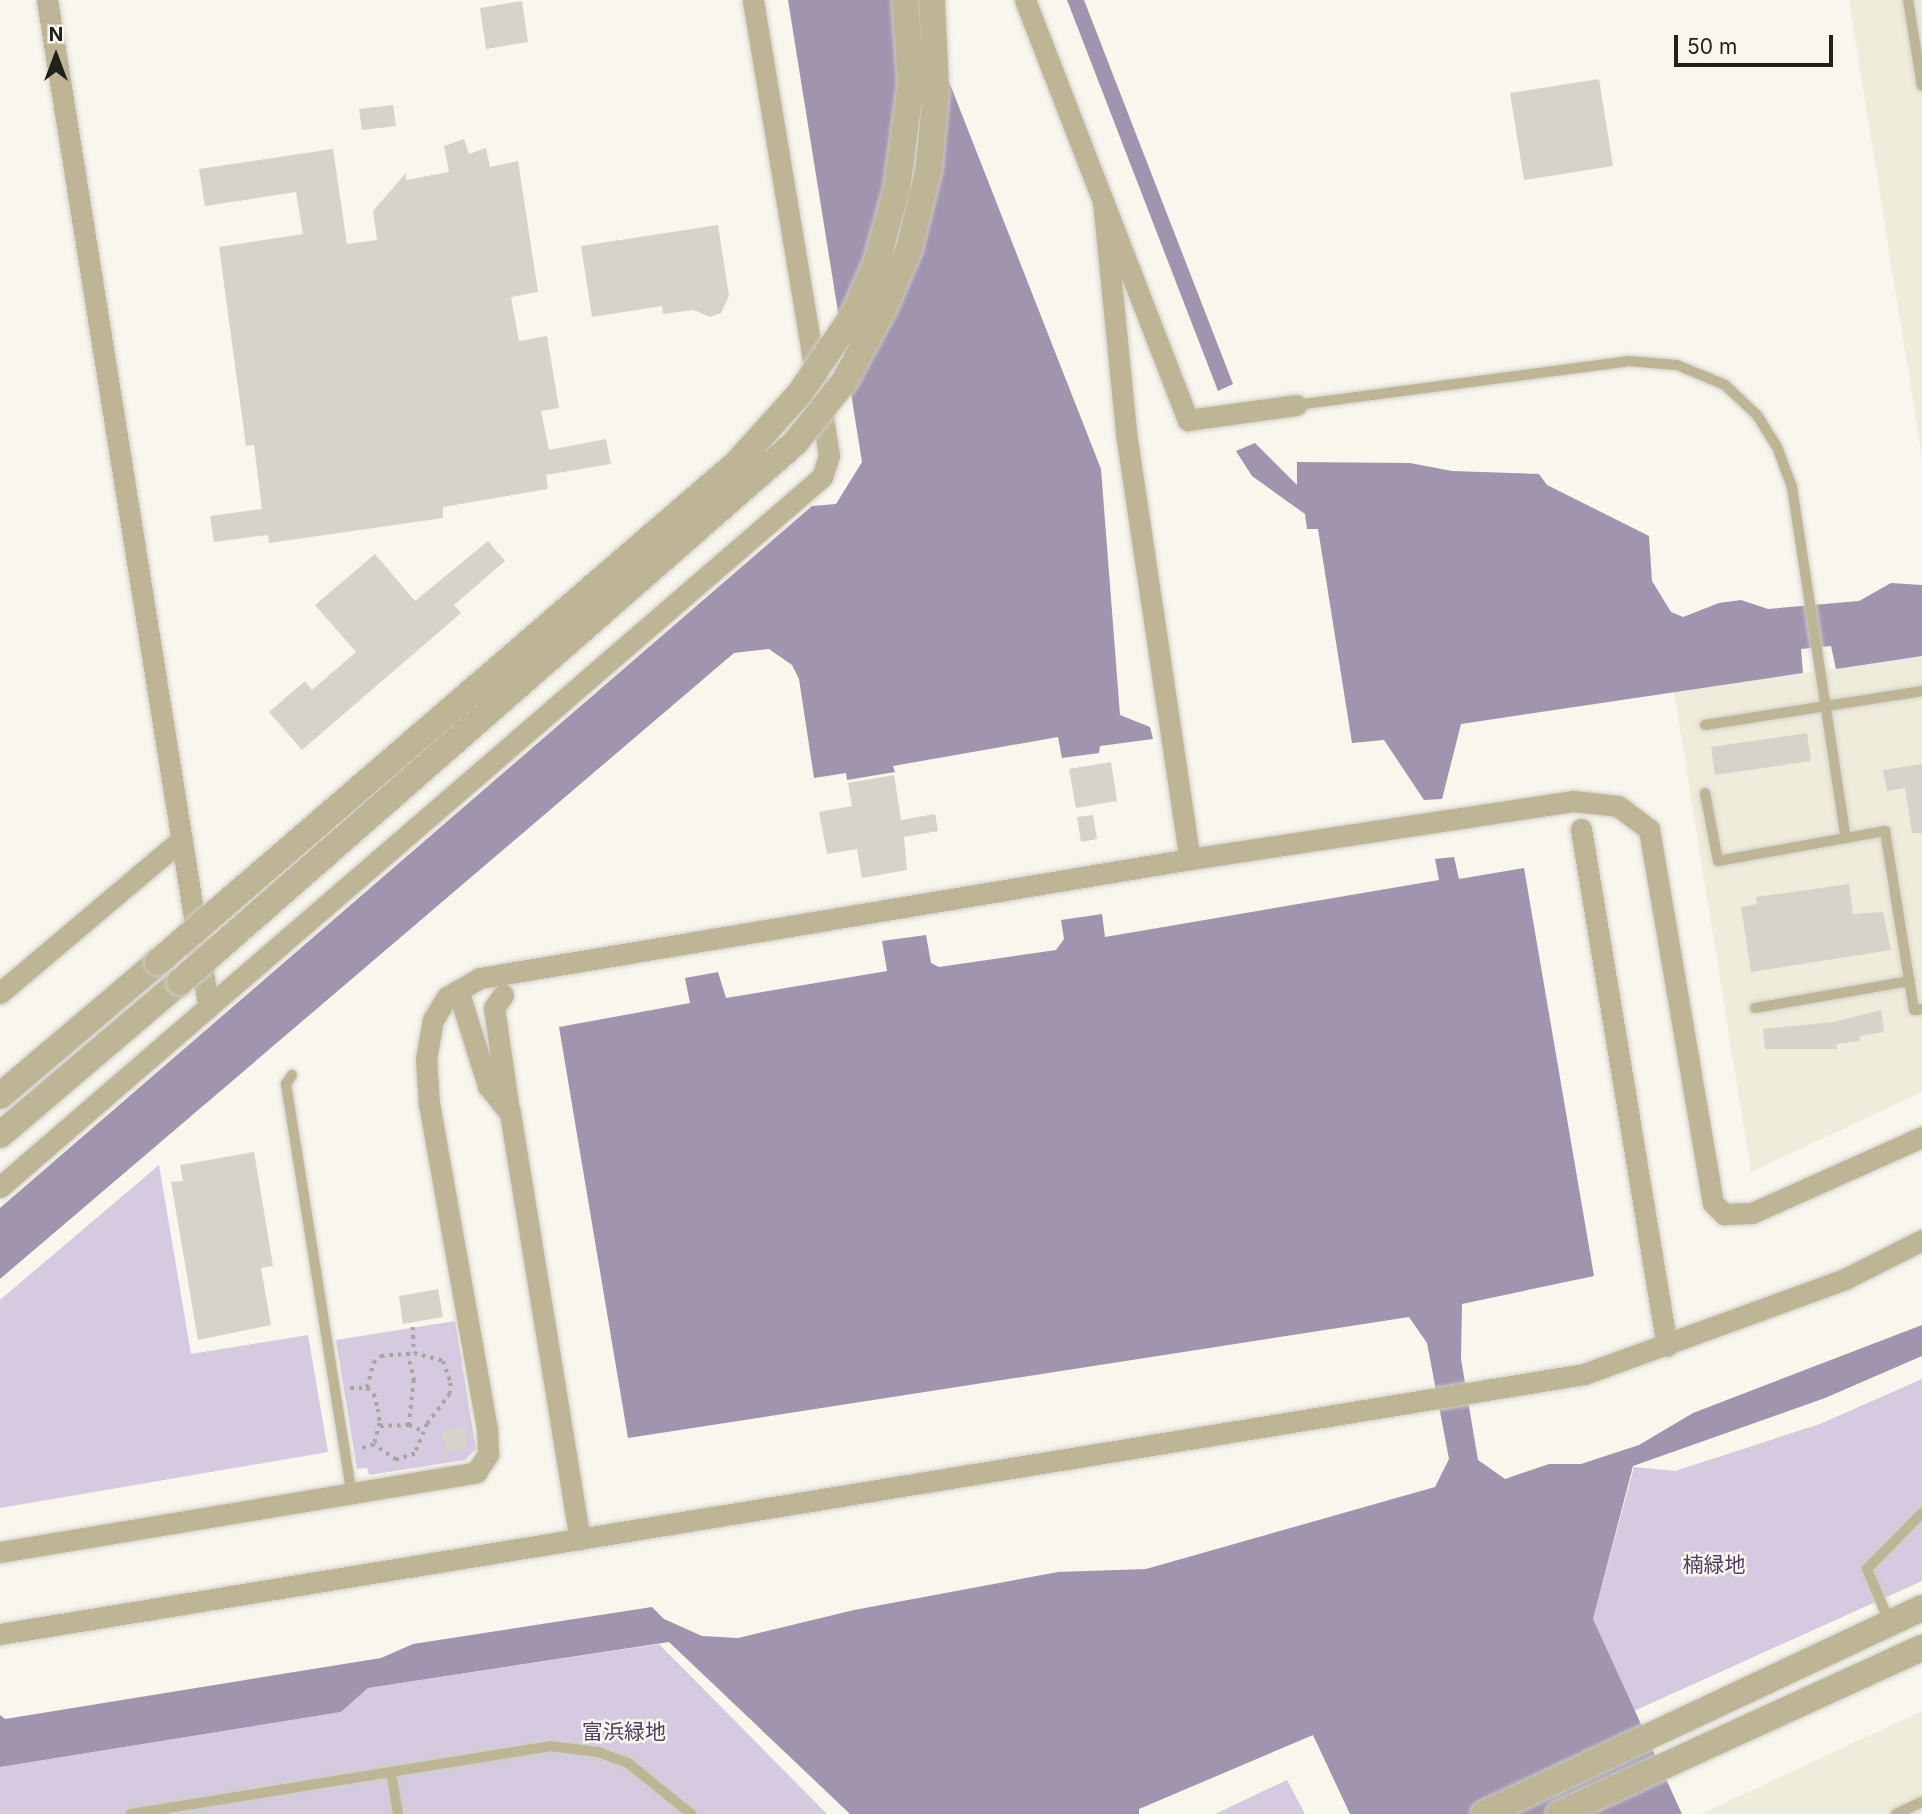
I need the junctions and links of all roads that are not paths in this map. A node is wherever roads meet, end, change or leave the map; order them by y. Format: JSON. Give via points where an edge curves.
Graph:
{"nodes":[{"id":1,"x":47,"y":0,"type":"edge"},
{"id":2,"x":753,"y":0,"type":"edge"},
{"id":3,"x":905,"y":0,"type":"edge"},
{"id":4,"x":932,"y":0,"type":"edge"},
{"id":5,"x":1025,"y":0,"type":"edge"},
{"id":6,"x":1908,"y":0,"type":"edge"},
{"id":7,"x":1919,"y":53,"type":"edge"},
{"id":8,"x":1922,"y":86,"type":"edge"},
{"id":9,"x":1103,"y":201,"type":"junction"},
{"id":10,"x":1296,"y":405,"type":"joint"},
{"id":11,"x":1922,"y":691,"type":"edge"},
{"id":12,"x":1825,"y":706,"type":"junction"},
{"id":13,"x":1705,"y":725,"type":"dead end"},
{"id":14,"x":1705,"y":793,"type":"dead end"},
{"id":15,"x":1581,"y":829,"type":"dead end"},
{"id":16,"x":1846,"y":838,"type":"junction"},
{"id":17,"x":182,"y":839,"type":"junction"},
{"id":18,"x":1190,"y":859,"type":"junction"},
{"id":19,"x":1910,"y":981,"type":"junction"},
{"id":20,"x":458,"y":990,"type":"junction"},
{"id":21,"x":0,"y":993,"type":"edge"},
{"id":22,"x":503,"y":995,"type":"dead end"},
{"id":23,"x":208,"y":1004,"type":"junction"},
{"id":24,"x":1755,"y":1008,"type":"dead end"},
{"id":25,"x":1922,"y":1009,"type":"edge"},
{"id":26,"x":292,"y":1075,"type":"dead end"},
{"id":27,"x":0,"y":1096,"type":"edge"},
{"id":28,"x":510,"y":1113,"type":"junction"},
{"id":29,"x":0,"y":1135,"type":"edge"},
{"id":30,"x":1918,"y":1137,"type":"edge"},
{"id":31,"x":0,"y":1187,"type":"edge"},
{"id":32,"x":1922,"y":1240,"type":"edge"},
{"id":33,"x":1667,"y":1346,"type":"junction"},
{"id":34,"x":352,"y":1495,"type":"junction"},
{"id":35,"x":1922,"y":1513,"type":"edge"},
{"id":36,"x":580,"y":1539,"type":"junction"},
{"id":37,"x":0,"y":1552,"type":"edge"},
{"id":38,"x":1922,"y":1608,"type":"edge"},
{"id":39,"x":1891,"y":1623,"type":"junction"},
{"id":40,"x":0,"y":1634,"type":"edge"},
{"id":41,"x":1922,"y":1648,"type":"edge"},
{"id":42,"x":391,"y":1772,"type":"junction"},
{"id":43,"x":1922,"y":1802,"type":"edge"},
{"id":44,"x":131,"y":1814,"type":"edge"},
{"id":45,"x":397,"y":1814,"type":"edge"},
{"id":46,"x":691,"y":1814,"type":"edge"},
{"id":47,"x":1484,"y":1814,"type":"edge"},
{"id":48,"x":1559,"y":1814,"type":"edge"},
{"id":49,"x":1896,"y":1814,"type":"edge"}],
"edges":[{"from":1,"to":17,"type":"street"},
{"from":2,"to":23,"type":"street","via":[[829,455],[827,467]]},
{"from":3,"to":27,"type":"street","bridge":true,"via":[[911,83],[897,188],[877,261],[855,312],[800,393],[737,463]]},
{"from":4,"to":29,"type":"street","bridge":true,"via":[[936,89],[929,168],[909,249],[844,382],[795,443]]},
{"from":5,"to":9,"type":"street"},
{"from":6,"to":7,"type":"lane"},
{"from":7,"to":8,"type":"lane"},
{"from":9,"to":10,"type":"street","via":[[1188,420]]},
{"from":9,"to":18,"type":"street","via":[[1126,433]]},
{"from":10,"to":12,"type":"lane","via":[[1628,361],[1677,365],[1725,386],[1757,415],[1777,447],[1792,487]]},
{"from":11,"to":12,"type":"lane"},
{"from":12,"to":13,"type":"lane"},
{"from":12,"to":16,"type":"lane"},
{"from":14,"to":16,"type":"lane","via":[[1718,861]]},
{"from":15,"to":33,"type":"street"},
{"from":16,"to":19,"type":"lane","via":[[1885,831]]},
{"from":17,"to":21,"type":"street"},
{"from":17,"to":23,"type":"street"},
{"from":18,"to":20,"type":"street","via":[[480,978]]},
{"from":18,"to":30,"type":"street","via":[[1573,802],[1618,806],[1649,829],[1713,1203],[1724,1214],[1752,1213]]},
{"from":19,"to":24,"type":"lane"},
{"from":19,"to":25,"type":"lane","via":[[1914,1010]]},
{"from":20,"to":28,"type":"street","via":[[488,1086]]},
{"from":20,"to":34,"type":"street","via":[[447,997],[433,1020],[426,1059],[428,1093],[488,1454],[476,1472],[461,1478]]},
{"from":22,"to":28,"type":"street","via":[[494,1008]]},
{"from":23,"to":31,"type":"street"},
{"from":26,"to":34,"type":"lane","via":[[286,1084]]},
{"from":28,"to":36,"type":"street"},
{"from":32,"to":33,"type":"street","via":[[1846,1279]]},
{"from":33,"to":36,"type":"street","via":[[1584,1374],[1482,1393]]},
{"from":34,"to":37,"type":"street"},
{"from":35,"to":39,"type":"lane","via":[[1867,1569]]},
{"from":36,"to":40,"type":"street"},
{"from":38,"to":39,"type":"street"},
{"from":39,"to":47,"type":"street"},
{"from":41,"to":48,"type":"street"},
{"from":42,"to":44,"type":"lane"},
{"from":42,"to":45,"type":"lane"},
{"from":42,"to":46,"type":"lane","via":[[551,1746],[573,1747],[628,1763]]},
{"from":43,"to":49,"type":"lane"}]}
